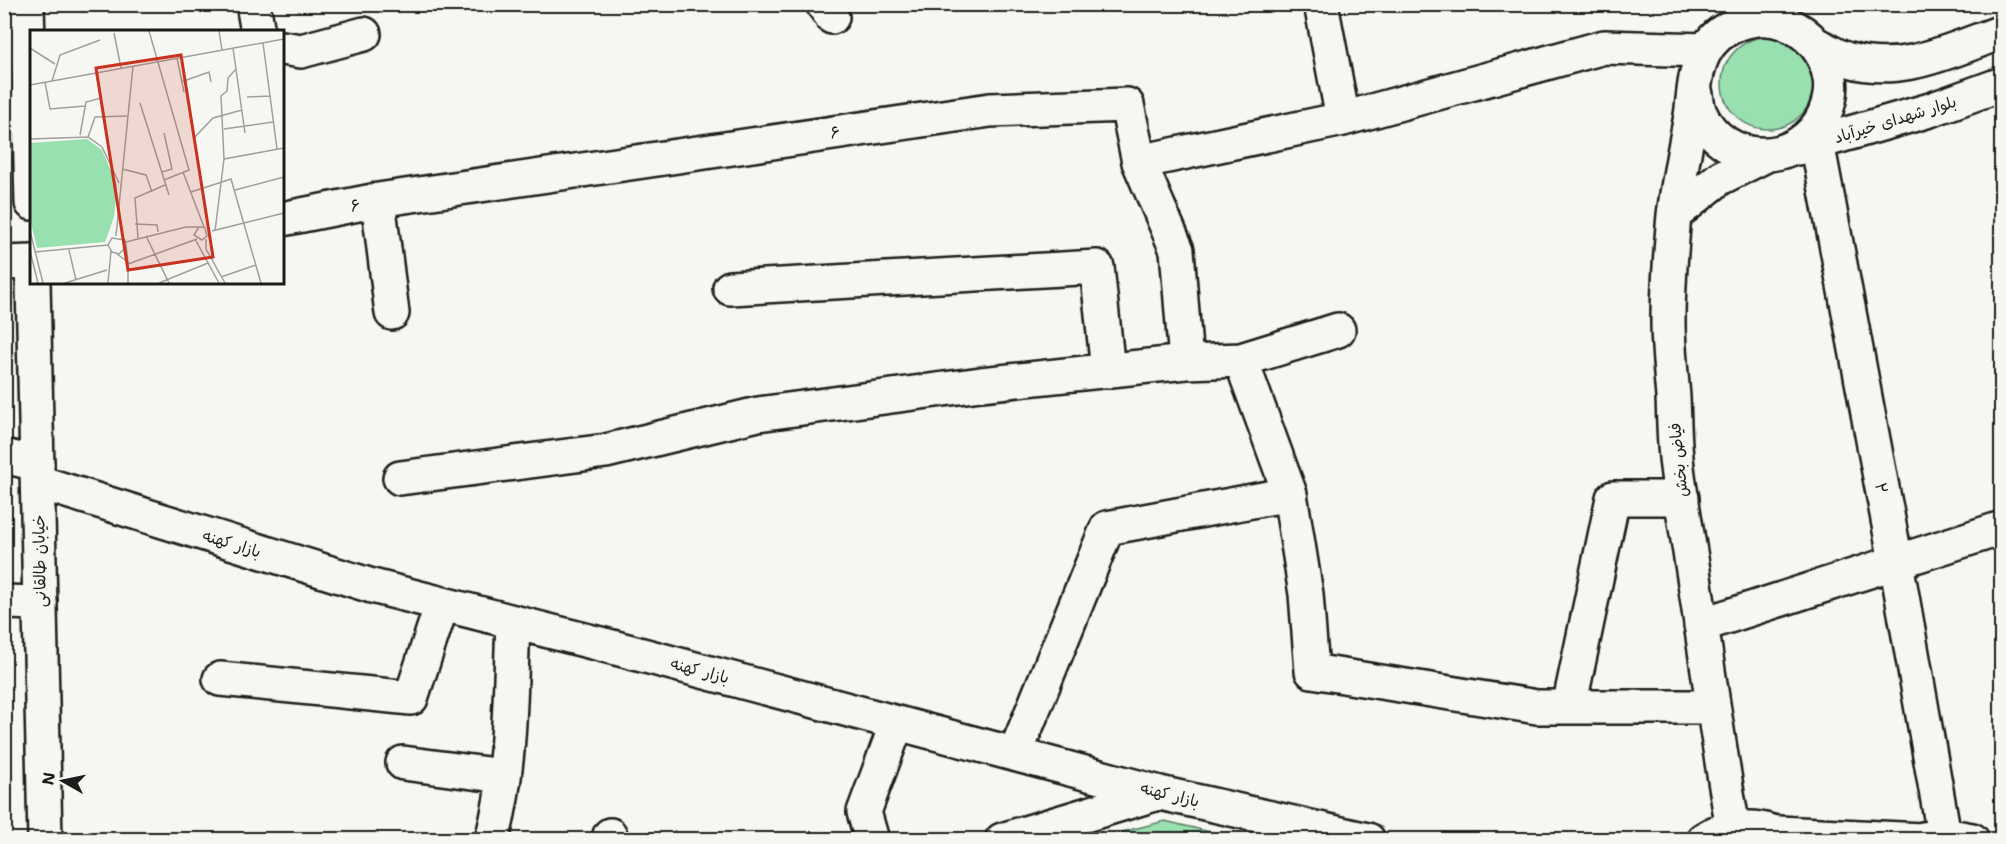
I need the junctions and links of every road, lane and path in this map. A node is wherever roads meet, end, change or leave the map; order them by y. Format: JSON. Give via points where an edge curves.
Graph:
{"nodes":[{"id":1,"x":27,"y":4,"type":"edge"},
{"id":2,"x":253,"y":4,"type":"edge"},
{"id":3,"x":1321,"y":4,"type":"edge"},
{"id":4,"x":1759,"y":12,"type":"edge"},
{"id":5,"x":258,"y":30,"type":"edge"},
{"id":6,"x":2001,"y":32,"type":"edge"},
{"id":7,"x":364,"y":34,"type":"dead end"},
{"id":8,"x":1815,"y":44,"type":"junction"},
{"id":9,"x":30,"y":46,"type":"edge"},
{"id":10,"x":284,"y":48,"type":"edge"},
{"id":11,"x":1706,"y":50,"type":"junction"},
{"id":12,"x":2001,"y":84,"type":"edge"},
{"id":13,"x":1695,"y":90,"type":"junction"},
{"id":14,"x":1344,"y":119,"type":"junction"},
{"id":15,"x":1796,"y":144,"type":"junction"},
{"id":16,"x":1138,"y":162,"type":"junction"},
{"id":17,"x":378,"y":200,"type":"junction"},
{"id":18,"x":1674,"y":215,"type":"junction"},
{"id":19,"x":284,"y":219,"type":"edge"},
{"id":20,"x":30,"y":262,"type":"edge"},
{"id":21,"x":4,"y":263,"type":"edge"},
{"id":22,"x":33,"y":284,"type":"edge"},
{"id":23,"x":730,"y":288,"type":"dead end"},
{"id":24,"x":393,"y":313,"type":"dead end"},
{"id":25,"x":1338,"y":330,"type":"dead end"},
{"id":26,"x":1241,"y":360,"type":"junction"},
{"id":27,"x":1186,"y":362,"type":"junction"},
{"id":28,"x":1108,"y":370,"type":"junction"},
{"id":29,"x":4,"y":456,"type":"edge"},
{"id":30,"x":38,"y":473,"type":"junction"},
{"id":31,"x":400,"y":478,"type":"dead end"},
{"id":32,"x":1290,"y":494,"type":"junction"},
{"id":33,"x":1682,"y":498,"type":"junction"},
{"id":34,"x":2001,"y":528,"type":"edge"},
{"id":35,"x":1896,"y":562,"type":"junction"},
{"id":36,"x":4,"y":602,"type":"edge"},
{"id":37,"x":40,"y":603,"type":"junction"},
{"id":38,"x":442,"y":604,"type":"junction"},
{"id":39,"x":513,"y":622,"type":"junction"},
{"id":40,"x":1701,"y":625,"type":"junction"},
{"id":41,"x":220,"y":679,"type":"dead end"},
{"id":42,"x":1569,"y":707,"type":"junction"},
{"id":43,"x":1713,"y":707,"type":"junction"},
{"id":44,"x":897,"y":723,"type":"junction"},
{"id":45,"x":1015,"y":754,"type":"junction"},
{"id":46,"x":403,"y":763,"type":"dead end"},
{"id":47,"x":503,"y":776,"type":"junction"},
{"id":48,"x":1160,"y":793,"type":"junction"},
{"id":49,"x":1733,"y":828,"type":"junction"},
{"id":50,"x":1784,"y":836,"type":"edge"},
{"id":51,"x":1940,"y":838,"type":"edge"},
{"id":52,"x":45,"y":840,"type":"edge"},
{"id":53,"x":492,"y":840,"type":"edge"},
{"id":54,"x":872,"y":840,"type":"edge"},
{"id":55,"x":1002,"y":840,"type":"edge"},
{"id":56,"x":1368,"y":840,"type":"edge"},
{"id":57,"x":1702,"y":840,"type":"edge"}],
"edges":[{"from":1,"to":9,"type":"street"},
{"from":2,"to":5,"type":"street"},
{"from":3,"to":14,"type":"street"},
{"from":4,"to":8,"type":"street","via":[[1800,29]]},
{"from":4,"to":11,"type":"street","via":[[1720,34]]},
{"from":6,"to":8,"type":"street","via":[[1920,61],[1884,66],[1848,60]]},
{"from":7,"to":10,"type":"street","via":[[301,51]]},
{"from":8,"to":15,"type":"street","via":[[1826,62],[1831,83],[1829,104],[1820,124]]},
{"from":11,"to":13,"type":"street","via":[[1697,69]]},
{"from":11,"to":14,"type":"street","via":[[1604,47]]},
{"from":12,"to":15,"type":"street","name":"بلوار شهدای خیرآباد","via":[[1930,110]]},
{"from":13,"to":15,"type":"street","via":[[1699,111],[1710,130],[1726,144],[1745,153]]},
{"from":13,"to":18,"type":"street","name":"فیاض بخش"},
{"from":14,"to":16,"type":"street"},
{"from":15,"to":18,"type":"street","name":"بلوار شهدای خیرآباد","via":[[1720,178]]},
{"from":15,"to":35,"type":"street","name":"۲"},
{"from":16,"to":17,"type":"street","name":"۶","via":[[1127,105],[990,110]]},
{"from":16,"to":27,"type":"street","name":"۶","via":[[1177,250]]},
{"from":17,"to":19,"type":"street","name":"۶"},
{"from":17,"to":24,"type":"street"},
{"from":18,"to":33,"type":"street","name":"فیاض بخش","via":[[1668,321]]},
{"from":20,"to":21,"type":"street"},
{"from":22,"to":30,"type":"street","name":"خیابان طالقانی"},
{"from":23,"to":28,"type":"street","via":[[1097,267]]},
{"from":25,"to":26,"type":"street"},
{"from":26,"to":27,"type":"street"},
{"from":26,"to":32,"type":"street"},
{"from":27,"to":28,"type":"street"},
{"from":28,"to":31,"type":"street","via":[[758,414],[606,450]]},
{"from":29,"to":30,"type":"street","name":"بازار کهنه"},
{"from":30,"to":37,"type":"street","name":"خیابان طالقانی"},
{"from":30,"to":38,"type":"street","name":"بازار کهنه","via":[[372,586]]},
{"from":32,"to":42,"type":"street","via":[[1306,594],[1312,671],[1537,707]]},
{"from":32,"to":45,"type":"street","via":[[1107,528]]},
{"from":33,"to":40,"type":"street","name":"فیاض بخش"},
{"from":33,"to":42,"type":"street","via":[[1613,498]]},
{"from":34,"to":35,"type":"street"},
{"from":35,"to":40,"type":"street"},
{"from":35,"to":51,"type":"street","name":"۲"},
{"from":36,"to":37,"type":"street"},
{"from":37,"to":52,"type":"street","name":"خیابان طالقانی"},
{"from":38,"to":39,"type":"street","name":"بازار کهنه"},
{"from":38,"to":41,"type":"street","via":[[411,698]]},
{"from":39,"to":44,"type":"street","name":"بازار کهنه"},
{"from":39,"to":47,"type":"street"},
{"from":40,"to":43,"type":"street","name":"فیاض بخش"},
{"from":42,"to":43,"type":"street"},
{"from":43,"to":49,"type":"street","name":"فیاض بخش"},
{"from":44,"to":45,"type":"street","name":"بازار کهنه"},
{"from":44,"to":54,"type":"street","via":[[864,812]]},
{"from":45,"to":48,"type":"street","name":"بازار کهنه"},
{"from":46,"to":47,"type":"street"},
{"from":47,"to":53,"type":"street"},
{"from":48,"to":55,"type":"street"},
{"from":48,"to":56,"type":"street","name":"بازار کهنه"},
{"from":49,"to":50,"type":"street","via":[[1756,828]]},
{"from":49,"to":57,"type":"street"},
{"from":50,"to":51,"type":"street"}]}
